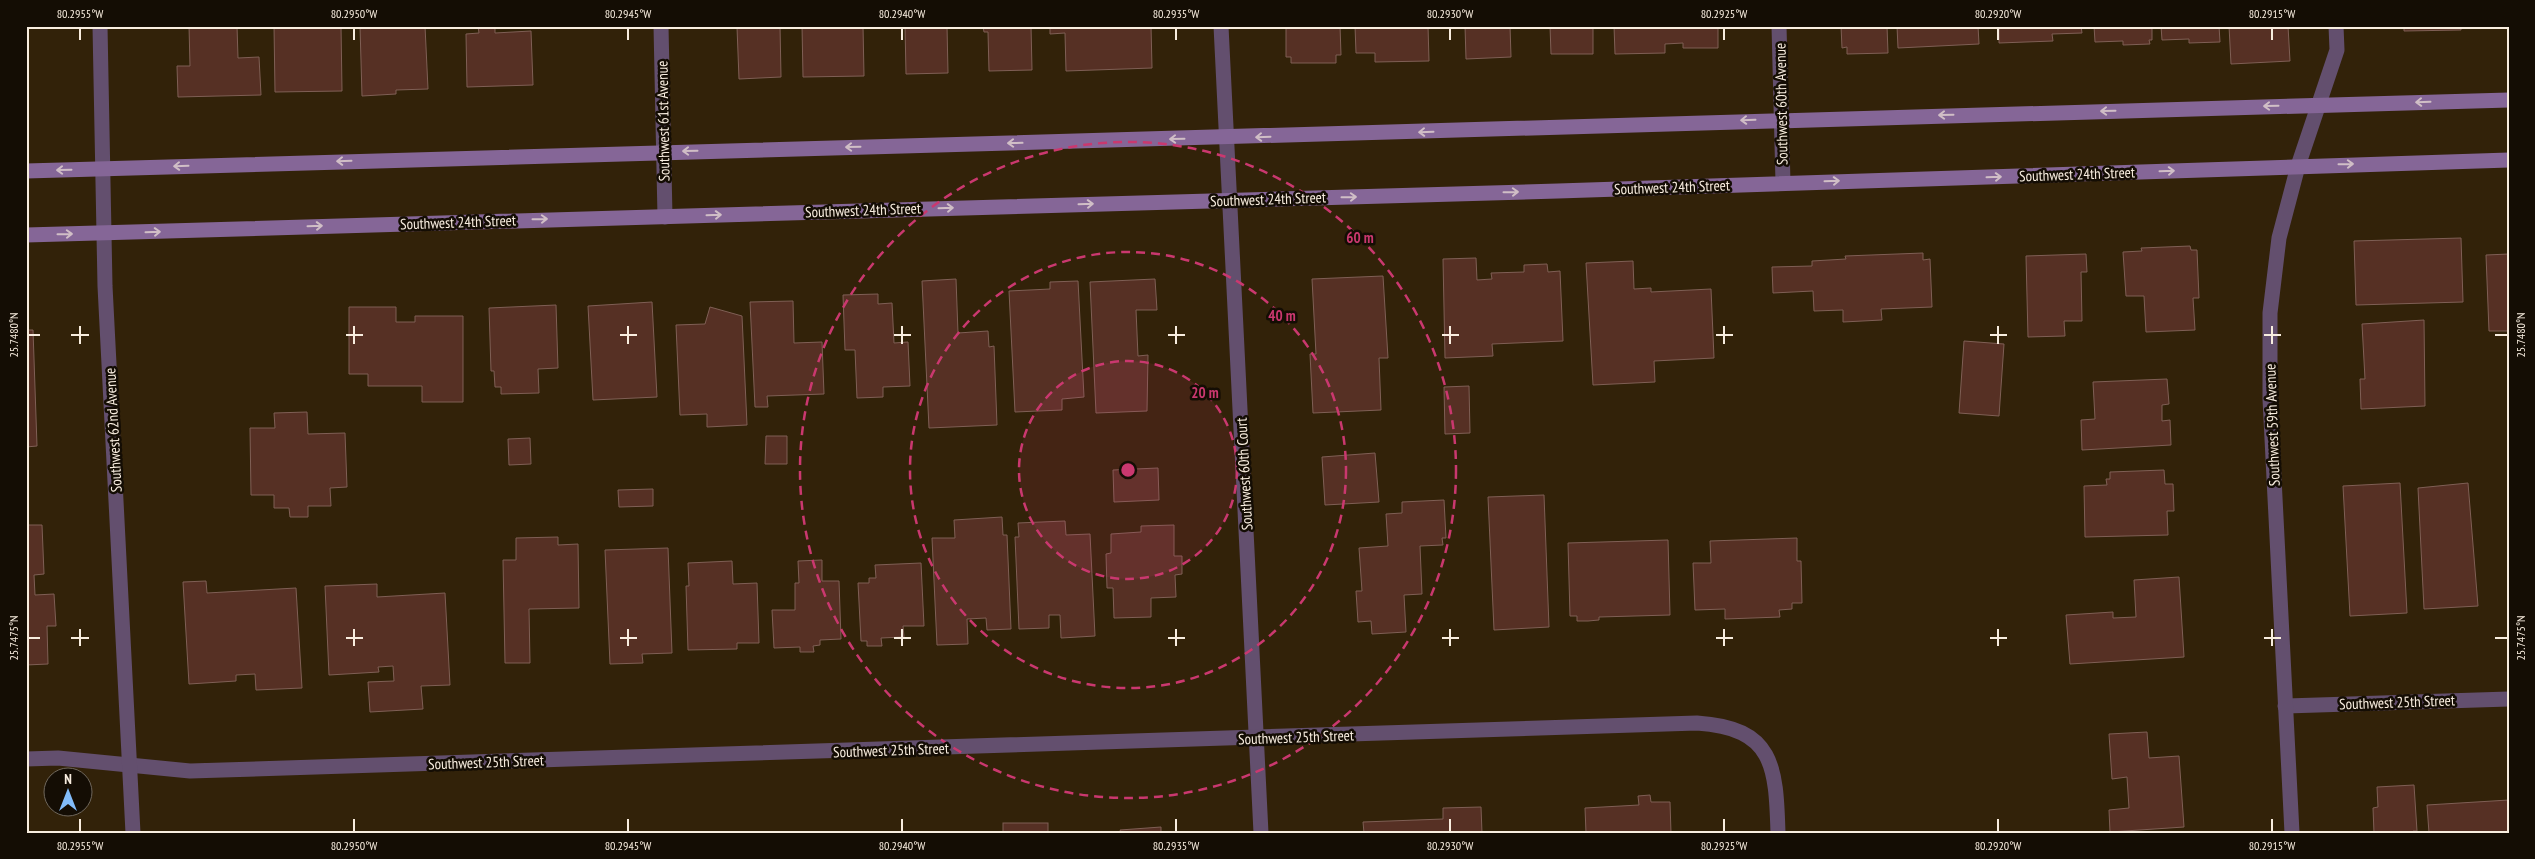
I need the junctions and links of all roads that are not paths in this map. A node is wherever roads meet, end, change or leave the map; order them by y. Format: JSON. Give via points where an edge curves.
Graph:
{"nodes":[{"id":1,"x":100,"y":26,"type":"edge"},
{"id":2,"x":661,"y":26,"type":"edge"},
{"id":3,"x":1221,"y":26,"type":"edge"},
{"id":4,"x":1779,"y":26,"type":"edge"},
{"id":5,"x":2336,"y":26,"type":"edge"},
{"id":6,"x":2509,"y":100,"type":"edge"},
{"id":7,"x":2320,"y":105,"type":"junction"},
{"id":8,"x":1782,"y":119,"type":"junction"},
{"id":9,"x":1226,"y":138,"type":"junction"},
{"id":10,"x":664,"y":151,"type":"junction"},
{"id":11,"x":2509,"y":160,"type":"edge"},
{"id":12,"x":2298,"y":166,"type":"junction"},
{"id":13,"x":103,"y":169,"type":"junction"},
{"id":14,"x":26,"y":171,"type":"edge"},
{"id":15,"x":1783,"y":183,"type":"junction"},
{"id":16,"x":1230,"y":200,"type":"junction"},
{"id":17,"x":665,"y":216,"type":"junction"},
{"id":18,"x":104,"y":234,"type":"junction"},
{"id":19,"x":26,"y":235,"type":"edge"},
{"id":20,"x":2509,"y":699,"type":"edge"},
{"id":21,"x":2285,"y":706,"type":"junction"},
{"id":22,"x":1256,"y":738,"type":"junction"},
{"id":23,"x":26,"y":759,"type":"edge"},
{"id":24,"x":130,"y":767,"type":"junction"},
{"id":25,"x":133,"y":833,"type":"edge"},
{"id":26,"x":1261,"y":833,"type":"edge"},
{"id":27,"x":1778,"y":833,"type":"edge"},
{"id":28,"x":2292,"y":833,"type":"edge"}],
"edges":[{"from":1,"to":13,"type":"street","name":"Southwest 62nd Avenue"},
{"from":2,"to":10,"type":"street","name":"Southwest 61st Avenue"},
{"from":3,"to":9,"type":"street","name":"Southwest 60th Court"},
{"from":4,"to":8,"type":"street","name":"Southwest 60th Avenue"},
{"from":5,"to":7,"type":"street","name":"Southwest 59th Avenue","via":[[2337,50]]},
{"from":6,"to":7,"type":"main road","one_way":true},
{"from":7,"to":8,"type":"main road","one_way":true},
{"from":7,"to":12,"type":"street","name":"Southwest 59th Avenue"},
{"from":8,"to":9,"type":"main road","one_way":true},
{"from":8,"to":15,"type":"street","name":"Southwest 60th Avenue"},
{"from":9,"to":10,"type":"main road","one_way":true},
{"from":9,"to":16,"type":"street","name":"Southwest 60th Court"},
{"from":10,"to":13,"type":"main road","one_way":true},
{"from":10,"to":17,"type":"street","name":"Southwest 61st Avenue"},
{"from":12,"to":11,"type":"main road","name":"Southwest 24th Street","one_way":true},
{"from":15,"to":12,"type":"main road","name":"Southwest 24th Street","one_way":true},
{"from":12,"to":21,"type":"street","name":"Southwest 59th Avenue","via":[[2279,238],[2270,313],[2270,399]]},
{"from":13,"to":14,"type":"main road","one_way":true},
{"from":13,"to":18,"type":"street","name":"Southwest 62nd Avenue"},
{"from":16,"to":15,"type":"main road","name":"Southwest 24th Street","one_way":true},
{"from":17,"to":16,"type":"main road","name":"Southwest 24th Street","one_way":true},
{"from":16,"to":22,"type":"street","name":"Southwest 60th Court"},
{"from":18,"to":17,"type":"main road","name":"Southwest 24th Street","one_way":true},
{"from":19,"to":18,"type":"main road","name":"Southwest 24th Street","one_way":true},
{"from":18,"to":24,"type":"street","name":"Southwest 62nd Avenue"},
{"from":20,"to":21,"type":"street","name":"Southwest 25th Street"},
{"from":21,"to":28,"type":"street","name":"Southwest 59th Avenue"},
{"from":22,"to":24,"type":"street","name":"Southwest 25th Street","via":[[190,772]]},
{"from":22,"to":26,"type":"street","name":"Southwest 60th Court"},
{"from":22,"to":27,"type":"street","name":"Southwest 25th Street","via":[[1697,723],[1729,727],[1753,739],[1763,749],[1774,776]]},
{"from":23,"to":24,"type":"street","name":"Southwest 25th Street","via":[[58,758]]},
{"from":24,"to":25,"type":"street","name":"Southwest 62nd Avenue"}]}
